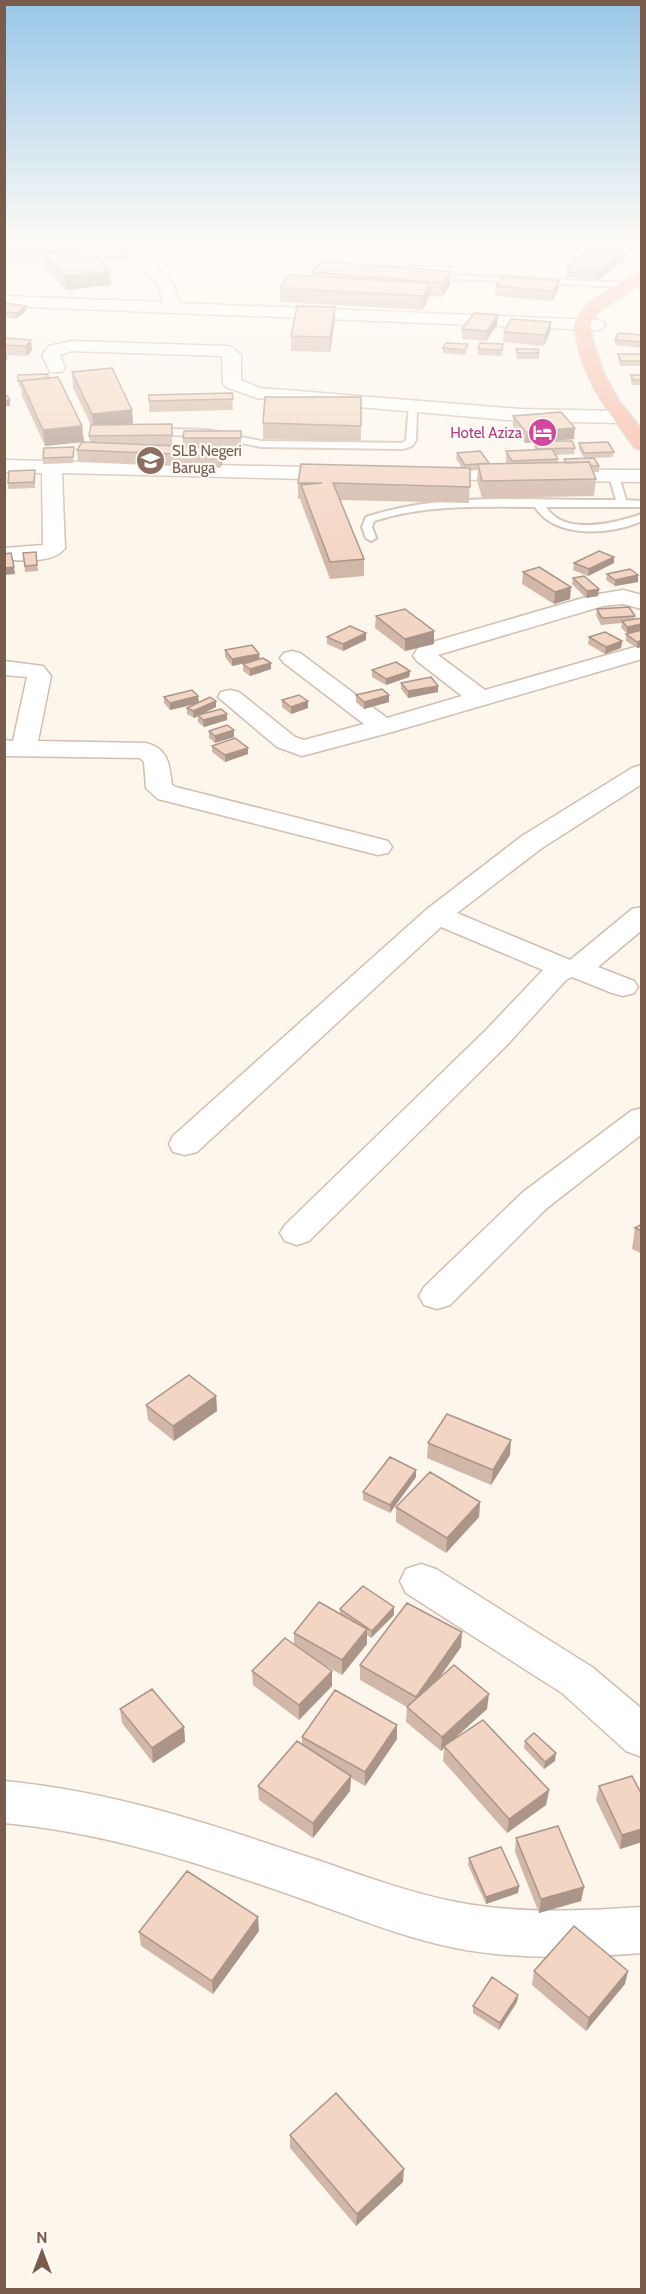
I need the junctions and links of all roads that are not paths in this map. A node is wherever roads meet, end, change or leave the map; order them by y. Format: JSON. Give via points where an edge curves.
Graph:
{"nodes":[{"id":1,"x":63,"y":348,"type":"edge"},
{"id":2,"x":135,"y":348,"type":"edge"},
{"id":3,"x":589,"y":348,"type":"edge"},
{"id":4,"x":56,"y":369,"type":"dead end"},
{"id":5,"x":621,"y":386,"type":"dead end"},
{"id":6,"x":412,"y":407,"type":"junction"},
{"id":7,"x":642,"y":415,"type":"edge"},
{"id":8,"x":622,"y":417,"type":"junction"},
{"id":9,"x":165,"y":432,"type":"edge"},
{"id":10,"x":642,"y":444,"type":"edge"},
{"id":11,"x":4,"y":466,"type":"edge"},
{"id":12,"x":52,"y":467,"type":"junction"},
{"id":13,"x":363,"y":474,"type":"edge"},
{"id":14,"x":402,"y":475,"type":"edge"},
{"id":15,"x":614,"y":476,"type":"junction"},
{"id":16,"x":642,"y":476,"type":"edge"},
{"id":17,"x":622,"y":503,"type":"junction"},
{"id":18,"x":539,"y":504,"type":"junction"},
{"id":19,"x":642,"y":504,"type":"edge"},
{"id":20,"x":642,"y":518,"type":"edge"},
{"id":21,"x":371,"y":538,"type":"dead end"},
{"id":22,"x":4,"y":554,"type":"edge"},
{"id":23,"x":642,"y":602,"type":"edge"},
{"id":24,"x":642,"y":652,"type":"edge"},
{"id":25,"x":291,"y":658,"type":"dead end"},
{"id":26,"x":4,"y":668,"type":"edge"},
{"id":27,"x":230,"y":697,"type":"dead end"},
{"id":28,"x":480,"y":698,"type":"junction"},
{"id":29,"x":383,"y":727,"type":"junction"},
{"id":30,"x":14,"y":748,"type":"edge"},
{"id":31,"x":641,"y":773,"type":"edge"},
{"id":32,"x":378,"y":847,"type":"dead end"},
{"id":33,"x":437,"y":915,"type":"junction"},
{"id":34,"x":642,"y":915,"type":"edge"},
{"id":35,"x":571,"y":968,"type":"junction"},
{"id":36,"x":635,"y":983,"type":"edge"},
{"id":37,"x":642,"y":1118,"type":"edge"},
{"id":38,"x":185,"y":1144,"type":"dead end"},
{"id":39,"x":297,"y":1233,"type":"dead end"},
{"id":40,"x":437,"y":1296,"type":"dead end"},
{"id":41,"x":421,"y":1581,"type":"dead end"},
{"id":42,"x":638,"y":1728,"type":"edge"},
{"id":43,"x":4,"y":1802,"type":"edge"},
{"id":44,"x":642,"y":1930,"type":"edge"}],
"edges":[{"from":1,"to":4,"type":"street","via":[[51,355]]},
{"from":2,"to":6,"type":"street","via":[[226,351],[232,355],[232,383],[279,396]]},
{"from":3,"to":8,"type":"highway","via":[[588,358],[603,394]]},
{"from":5,"to":7,"type":"highway"},
{"from":6,"to":8,"type":"street","via":[[559,418]]},
{"from":6,"to":9,"type":"lane","via":[[411,440],[403,446],[261,444],[207,433]]},
{"from":8,"to":10,"type":"highway"},
{"from":11,"to":12,"type":"street"},
{"from":12,"to":13,"type":"street"},
{"from":12,"to":22,"type":"street","via":[[54,548]]},
{"from":14,"to":15,"type":"street"},
{"from":15,"to":16,"type":"street"},
{"from":15,"to":17,"type":"lane"},
{"from":17,"to":18,"type":"lane"},
{"from":17,"to":19,"type":"lane"},
{"from":18,"to":20,"type":"lane","via":[[548,518],[563,524],[618,525]]},
{"from":18,"to":21,"type":"lane","via":[[425,507],[387,513],[370,519],[367,527]]},
{"from":23,"to":28,"type":"street","via":[[623,597],[601,600],[428,651],[425,656],[430,661]]},
{"from":24,"to":28,"type":"street"},
{"from":25,"to":29,"type":"street"},
{"from":26,"to":30,"type":"street","via":[[35,671],[39,676]]},
{"from":27,"to":29,"type":"street","via":[[296,747]]},
{"from":28,"to":29,"type":"street"},
{"from":30,"to":32,"type":"street","via":[[146,751],[156,759],[159,788],[167,793]]},
{"from":31,"to":33,"type":"street","via":[[532,842]]},
{"from":33,"to":35,"type":"street"},
{"from":33,"to":38,"type":"street"},
{"from":34,"to":35,"type":"street"},
{"from":35,"to":36,"type":"street"},
{"from":35,"to":39,"type":"street","via":[[556,974]]},
{"from":37,"to":40,"type":"street","via":[[535,1200]]},
{"from":41,"to":42,"type":"street","via":[[577,1680]]},
{"from":43,"to":44,"type":"street","via":[[59,1807],[133,1824],[455,1925],[535,1935]]}]}
